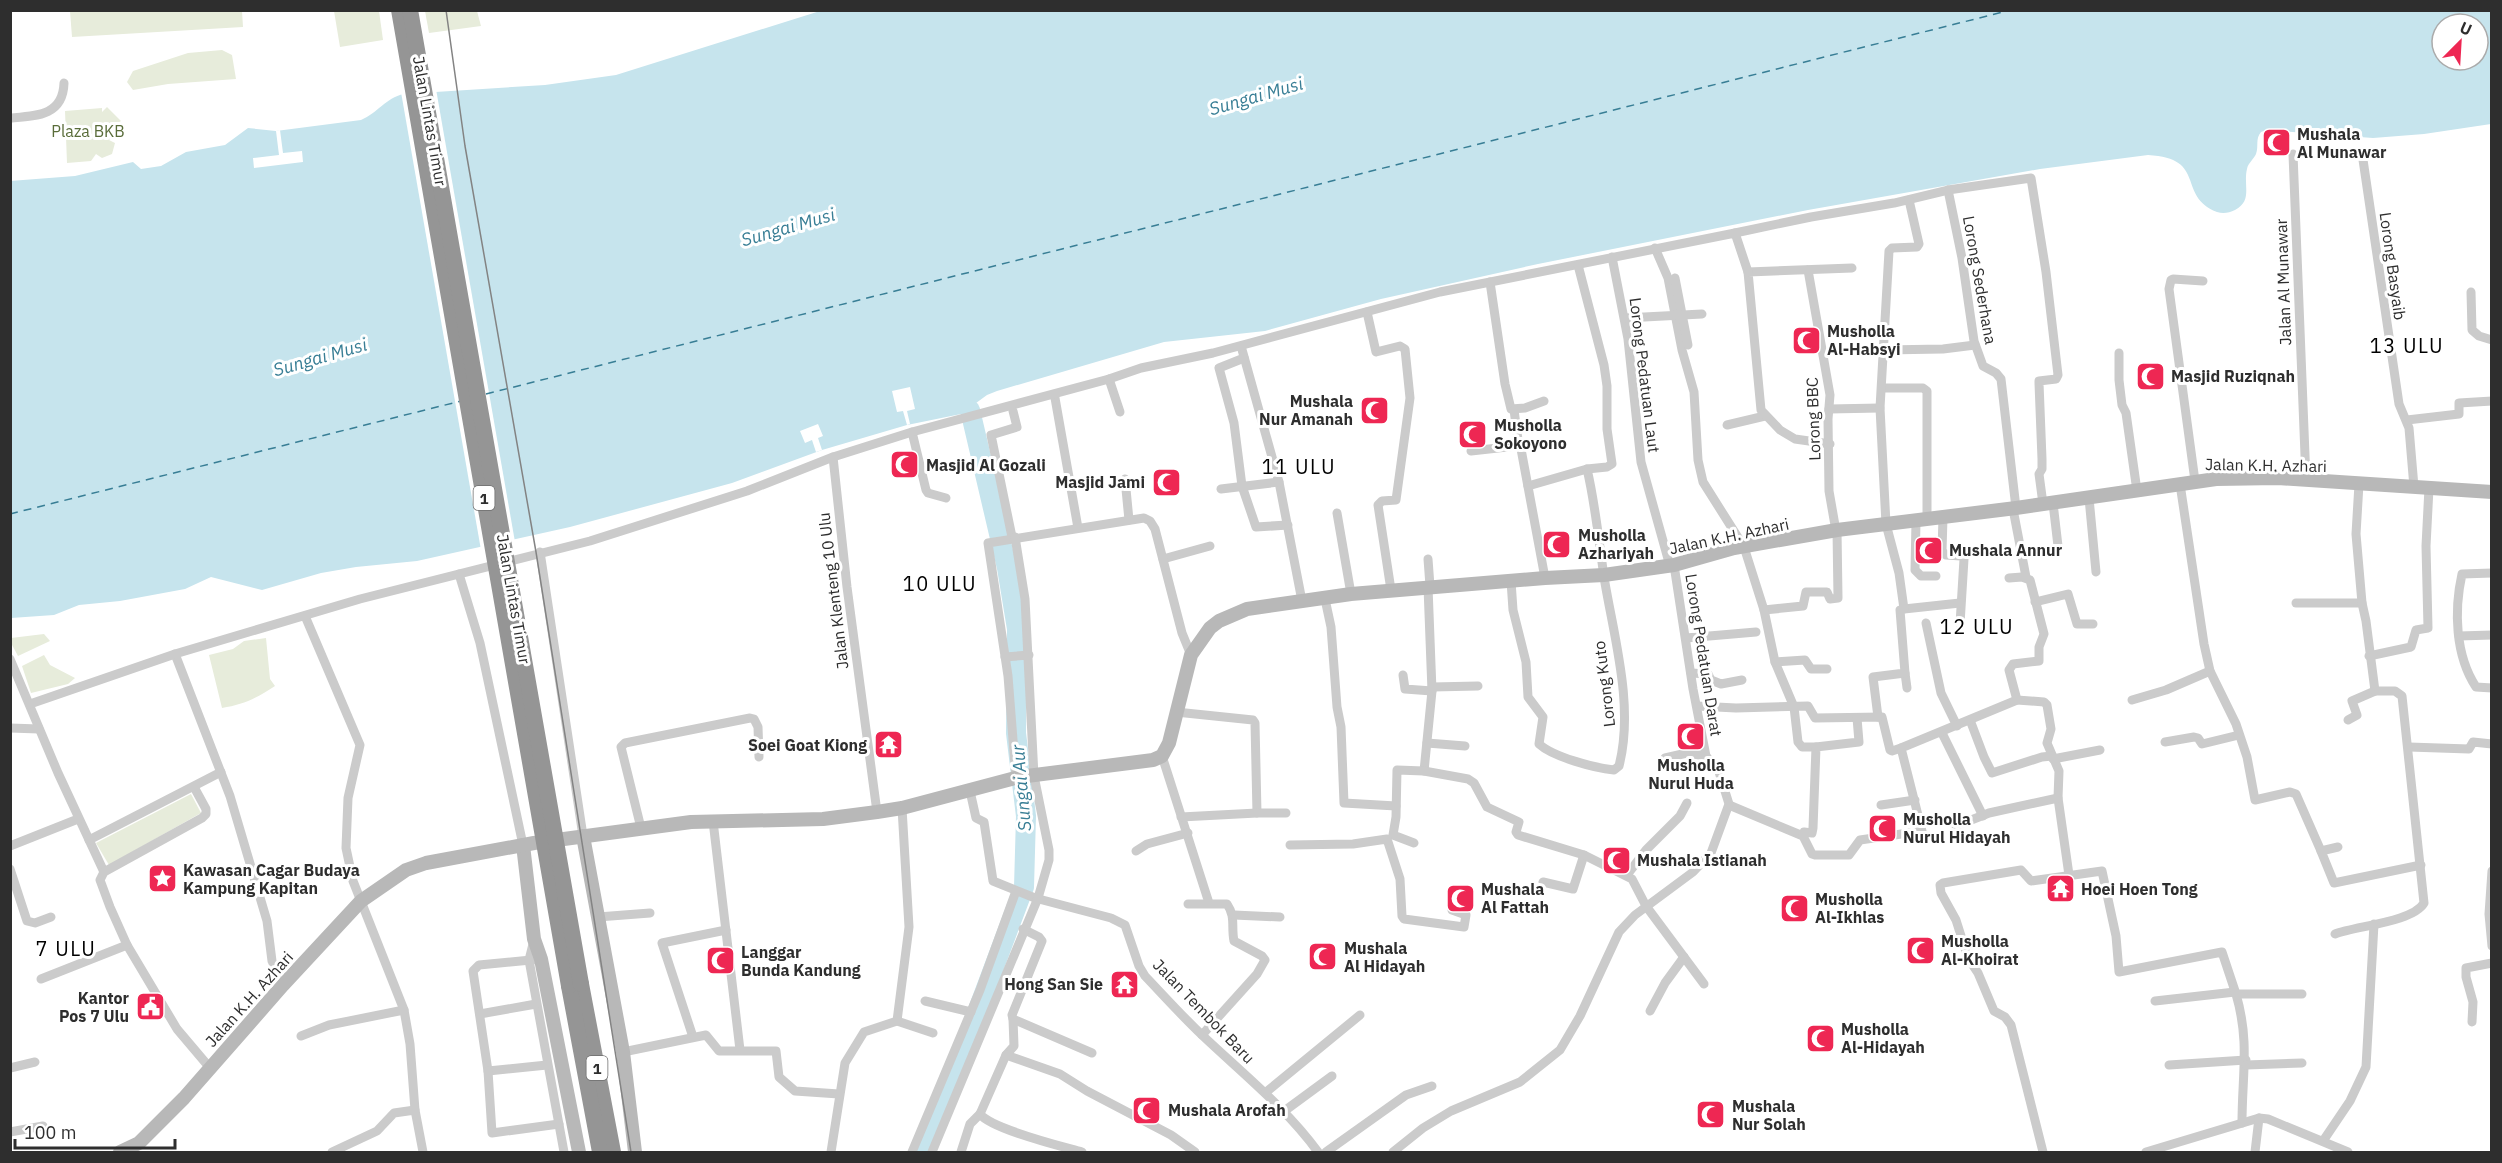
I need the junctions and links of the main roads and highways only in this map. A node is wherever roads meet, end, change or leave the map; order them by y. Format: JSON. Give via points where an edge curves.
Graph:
{"nodes":[{"id":1,"x":399,"y":10,"type":"edge"},
{"id":2,"x":410,"y":10,"type":"edge"},
{"id":3,"x":575,"y":985,"type":"junction"},
{"id":4,"x":600,"y":1152,"type":"edge"},
{"id":5,"x":613,"y":1152,"type":"edge"}],
"edges":[{"from":1,"to":3,"type":"highway","name":"Jalan Lintas Timur","number":"1","bridge":true},
{"from":2,"to":3,"type":"highway","name":"Jalan Lintas Timur","number":"1","bridge":true},
{"from":3,"to":4,"type":"highway","name":"Jalan Lintas Timur","number":"1"},
{"from":3,"to":5,"type":"highway","name":"Jalan Lintas Timur","number":"1"}]}
